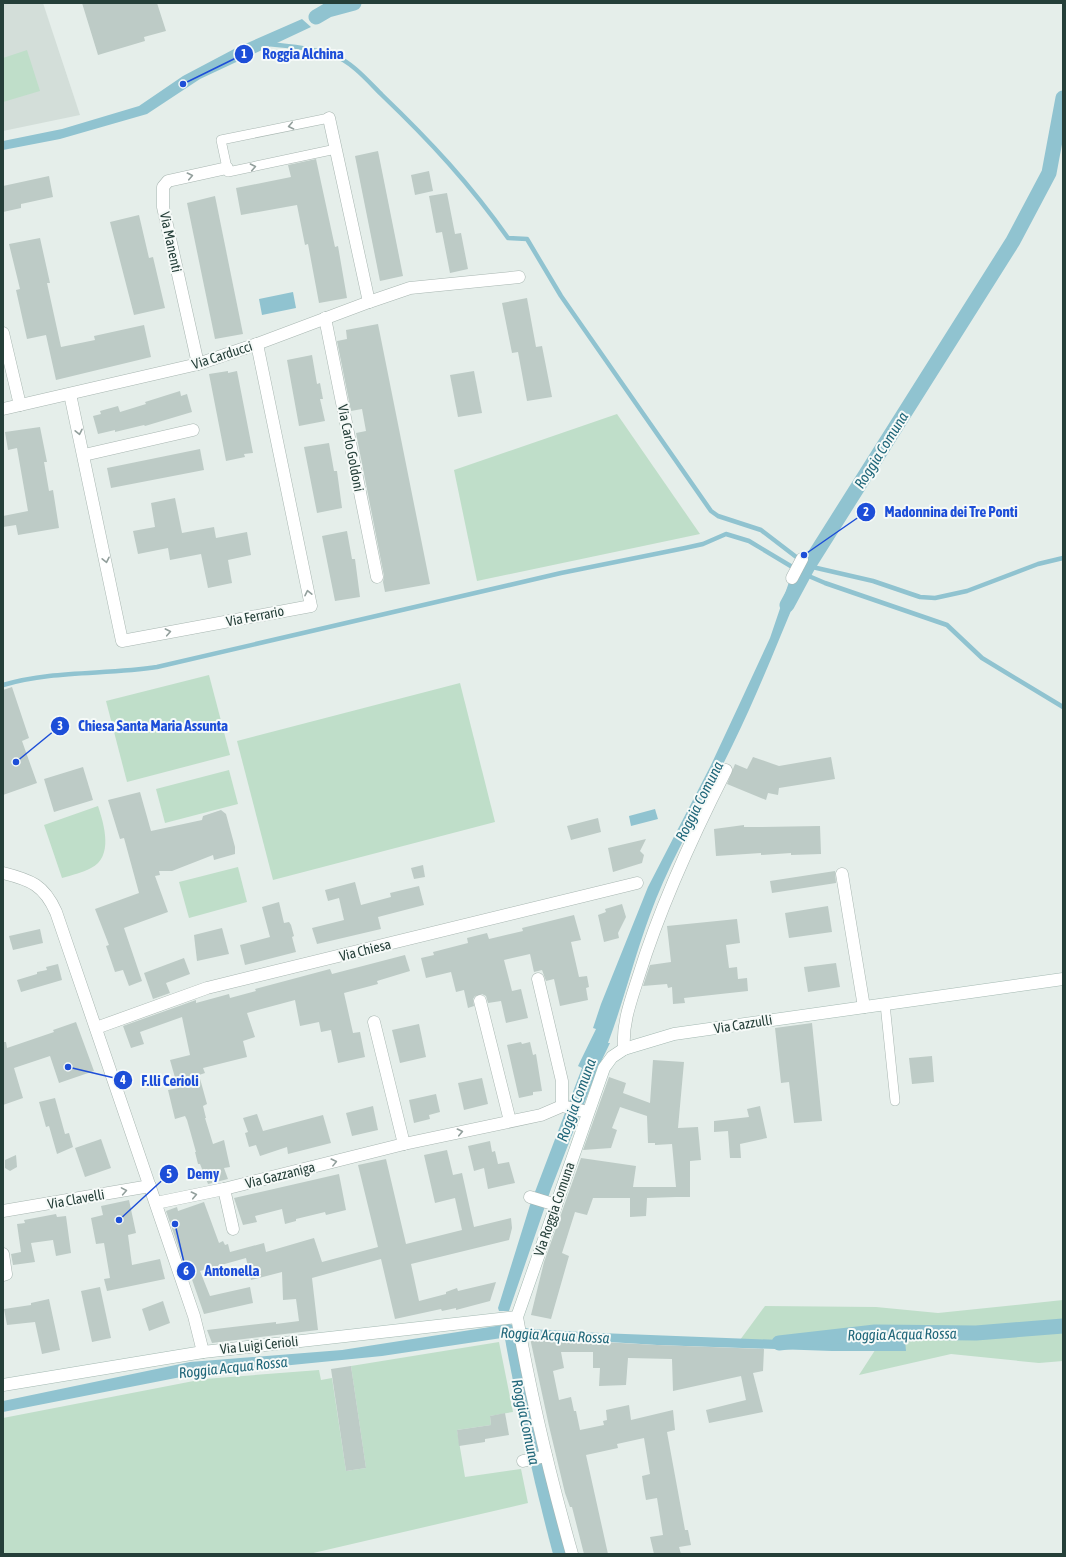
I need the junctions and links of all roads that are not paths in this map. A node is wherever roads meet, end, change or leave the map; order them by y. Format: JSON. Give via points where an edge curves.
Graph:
{"nodes":[{"id":1,"x":329,"y":118,"type":"joint"},
{"id":2,"x":336,"y":149,"type":"junction"},
{"id":3,"x":227,"y":168,"type":"junction"},
{"id":4,"x":519,"y":277,"type":"dead end"},
{"id":5,"x":369,"y":302,"type":"junction"},
{"id":6,"x":325,"y":318,"type":"junction"},
{"id":7,"x":3,"y":333,"type":"edge"},
{"id":8,"x":257,"y":344,"type":"junction"},
{"id":9,"x":198,"y":364,"type":"junction"},
{"id":10,"x":70,"y":394,"type":"junction"},
{"id":11,"x":20,"y":405,"type":"junction"},
{"id":12,"x":3,"y":409,"type":"edge"},
{"id":13,"x":193,"y":430,"type":"dead end"},
{"id":14,"x":84,"y":455,"type":"junction"},
{"id":15,"x":802,"y":559,"type":"dead end"},
{"id":16,"x":377,"y":578,"type":"dead end"},
{"id":17,"x":792,"y":578,"type":"dead end"},
{"id":18,"x":726,"y":770,"type":"dead end"},
{"id":19,"x":3,"y":874,"type":"edge"},
{"id":20,"x":842,"y":874,"type":"dead end"},
{"id":21,"x":637,"y":883,"type":"dead end"},
{"id":22,"x":538,"y":979,"type":"dead end"},
{"id":23,"x":1063,"y":979,"type":"edge"},
{"id":24,"x":480,"y":1001,"type":"dead end"},
{"id":25,"x":885,"y":1004,"type":"junction"},
{"id":26,"x":864,"y":1007,"type":"junction"},
{"id":27,"x":374,"y":1022,"type":"dead end"},
{"id":28,"x":96,"y":1028,"type":"junction"},
{"id":29,"x":624,"y":1049,"type":"junction"},
{"id":30,"x":895,"y":1101,"type":"dead end"},
{"id":31,"x":562,"y":1106,"type":"junction"},
{"id":32,"x":588,"y":1112,"type":"junction"},
{"id":33,"x":510,"y":1121,"type":"junction"},
{"id":34,"x":404,"y":1144,"type":"junction"},
{"id":35,"x":150,"y":1186,"type":"junction"},
{"id":36,"x":224,"y":1189,"type":"junction"},
{"id":37,"x":530,"y":1197,"type":"dead end"},
{"id":38,"x":156,"y":1203,"type":"junction"},
{"id":39,"x":556,"y":1205,"type":"junction"},
{"id":40,"x":3,"y":1212,"type":"edge"},
{"id":41,"x":233,"y":1228,"type":"dead end"},
{"id":42,"x":3,"y":1254,"type":"edge"},
{"id":43,"x":3,"y":1275,"type":"edge"},
{"id":44,"x":519,"y":1326,"type":"junction"},
{"id":45,"x":203,"y":1352,"type":"junction"},
{"id":46,"x":3,"y":1385,"type":"edge"},
{"id":47,"x":546,"y":1456,"type":"junction"},
{"id":48,"x":523,"y":1461,"type":"dead end"},
{"id":49,"x":572,"y":1554,"type":"edge"}],
"edges":[{"from":1,"to":2,"type":"street"},
{"from":1,"to":3,"type":"lane","one_way":true,"via":[[221,140]]},
{"from":3,"to":2,"type":"lane","one_way":true,"via":[[228,172]]},
{"from":2,"to":5,"type":"street"},
{"from":9,"to":3,"type":"street","name":"Via Manenti","one_way":true,"via":[[162,195],[163,187],[168,181]]},
{"from":4,"to":5,"type":"street","name":"Via Carducci","via":[[410,288]]},
{"from":5,"to":6,"type":"street","name":"Via Carducci"},
{"from":6,"to":8,"type":"street","name":"Via Carducci"},
{"from":6,"to":16,"type":"street","name":"Via Carlo Goldoni"},
{"from":7,"to":11,"type":"street"},
{"from":8,"to":9,"type":"street","name":"Via Carducci"},
{"from":14,"to":8,"type":"street","name":"Via Ferrario","one_way":true,"via":[[122,641],[311,606]]},
{"from":9,"to":10,"type":"street","name":"Via Carducci"},
{"from":10,"to":11,"type":"street"},
{"from":10,"to":14,"type":"street","name":"Via Ferrario","one_way":true},
{"from":11,"to":12,"type":"street"},
{"from":13,"to":14,"type":"street"},
{"from":15,"to":17,"type":"street"},
{"from":18,"to":29,"type":"street","via":[[684,856],[651,939],[625,1020]]},
{"from":19,"to":28,"type":"street","via":[[36,884],[49,897]]},
{"from":20,"to":26,"type":"street"},
{"from":21,"to":28,"type":"street","name":"Via Chiesa","via":[[207,988]]},
{"from":22,"to":31,"type":"street","via":[[562,1081]]},
{"from":23,"to":25,"type":"street","name":"Via Cazzulli"},
{"from":24,"to":33,"type":"street"},
{"from":25,"to":26,"type":"street","name":"Via Cazzulli"},
{"from":25,"to":30,"type":"lane"},
{"from":26,"to":29,"type":"street","name":"Via Cazzulli","via":[[674,1034]]},
{"from":27,"to":34,"type":"street"},
{"from":28,"to":35,"type":"street"},
{"from":29,"to":32,"type":"street","name":"Via Roggia Comuna","via":[[612,1057],[604,1068]]},
{"from":31,"to":32,"type":"street"},
{"from":31,"to":33,"type":"street","name":"Via Gazzaniga","via":[[541,1115]]},
{"from":32,"to":39,"type":"street","name":"Via Roggia Comuna"},
{"from":34,"to":33,"type":"street","name":"Via Gazzaniga","one_way":true},
{"from":36,"to":34,"type":"street","name":"Via Gazzaniga","one_way":true},
{"from":35,"to":38,"type":"street"},
{"from":40,"to":35,"type":"street","name":"Via Clavelli","one_way":true},
{"from":38,"to":36,"type":"street","name":"Via Gazzaniga","one_way":true},
{"from":36,"to":41,"type":"street"},
{"from":37,"to":39,"type":"street"},
{"from":38,"to":45,"type":"street","via":[[194,1316]]},
{"from":39,"to":44,"type":"street","name":"Via Roggia Comuna"},
{"from":42,"to":43,"type":"street","via":[[6,1274]]},
{"from":44,"to":45,"type":"street","name":"Via Luigi Cerioli","via":[[495,1319]]},
{"from":44,"to":47,"type":"street","name":"Via Roggia Comuna"},
{"from":45,"to":46,"type":"street","name":"Via Luigi Cerioli"},
{"from":47,"to":48,"type":"street"},
{"from":47,"to":49,"type":"street","name":"Via Roggia Comuna"}]}
